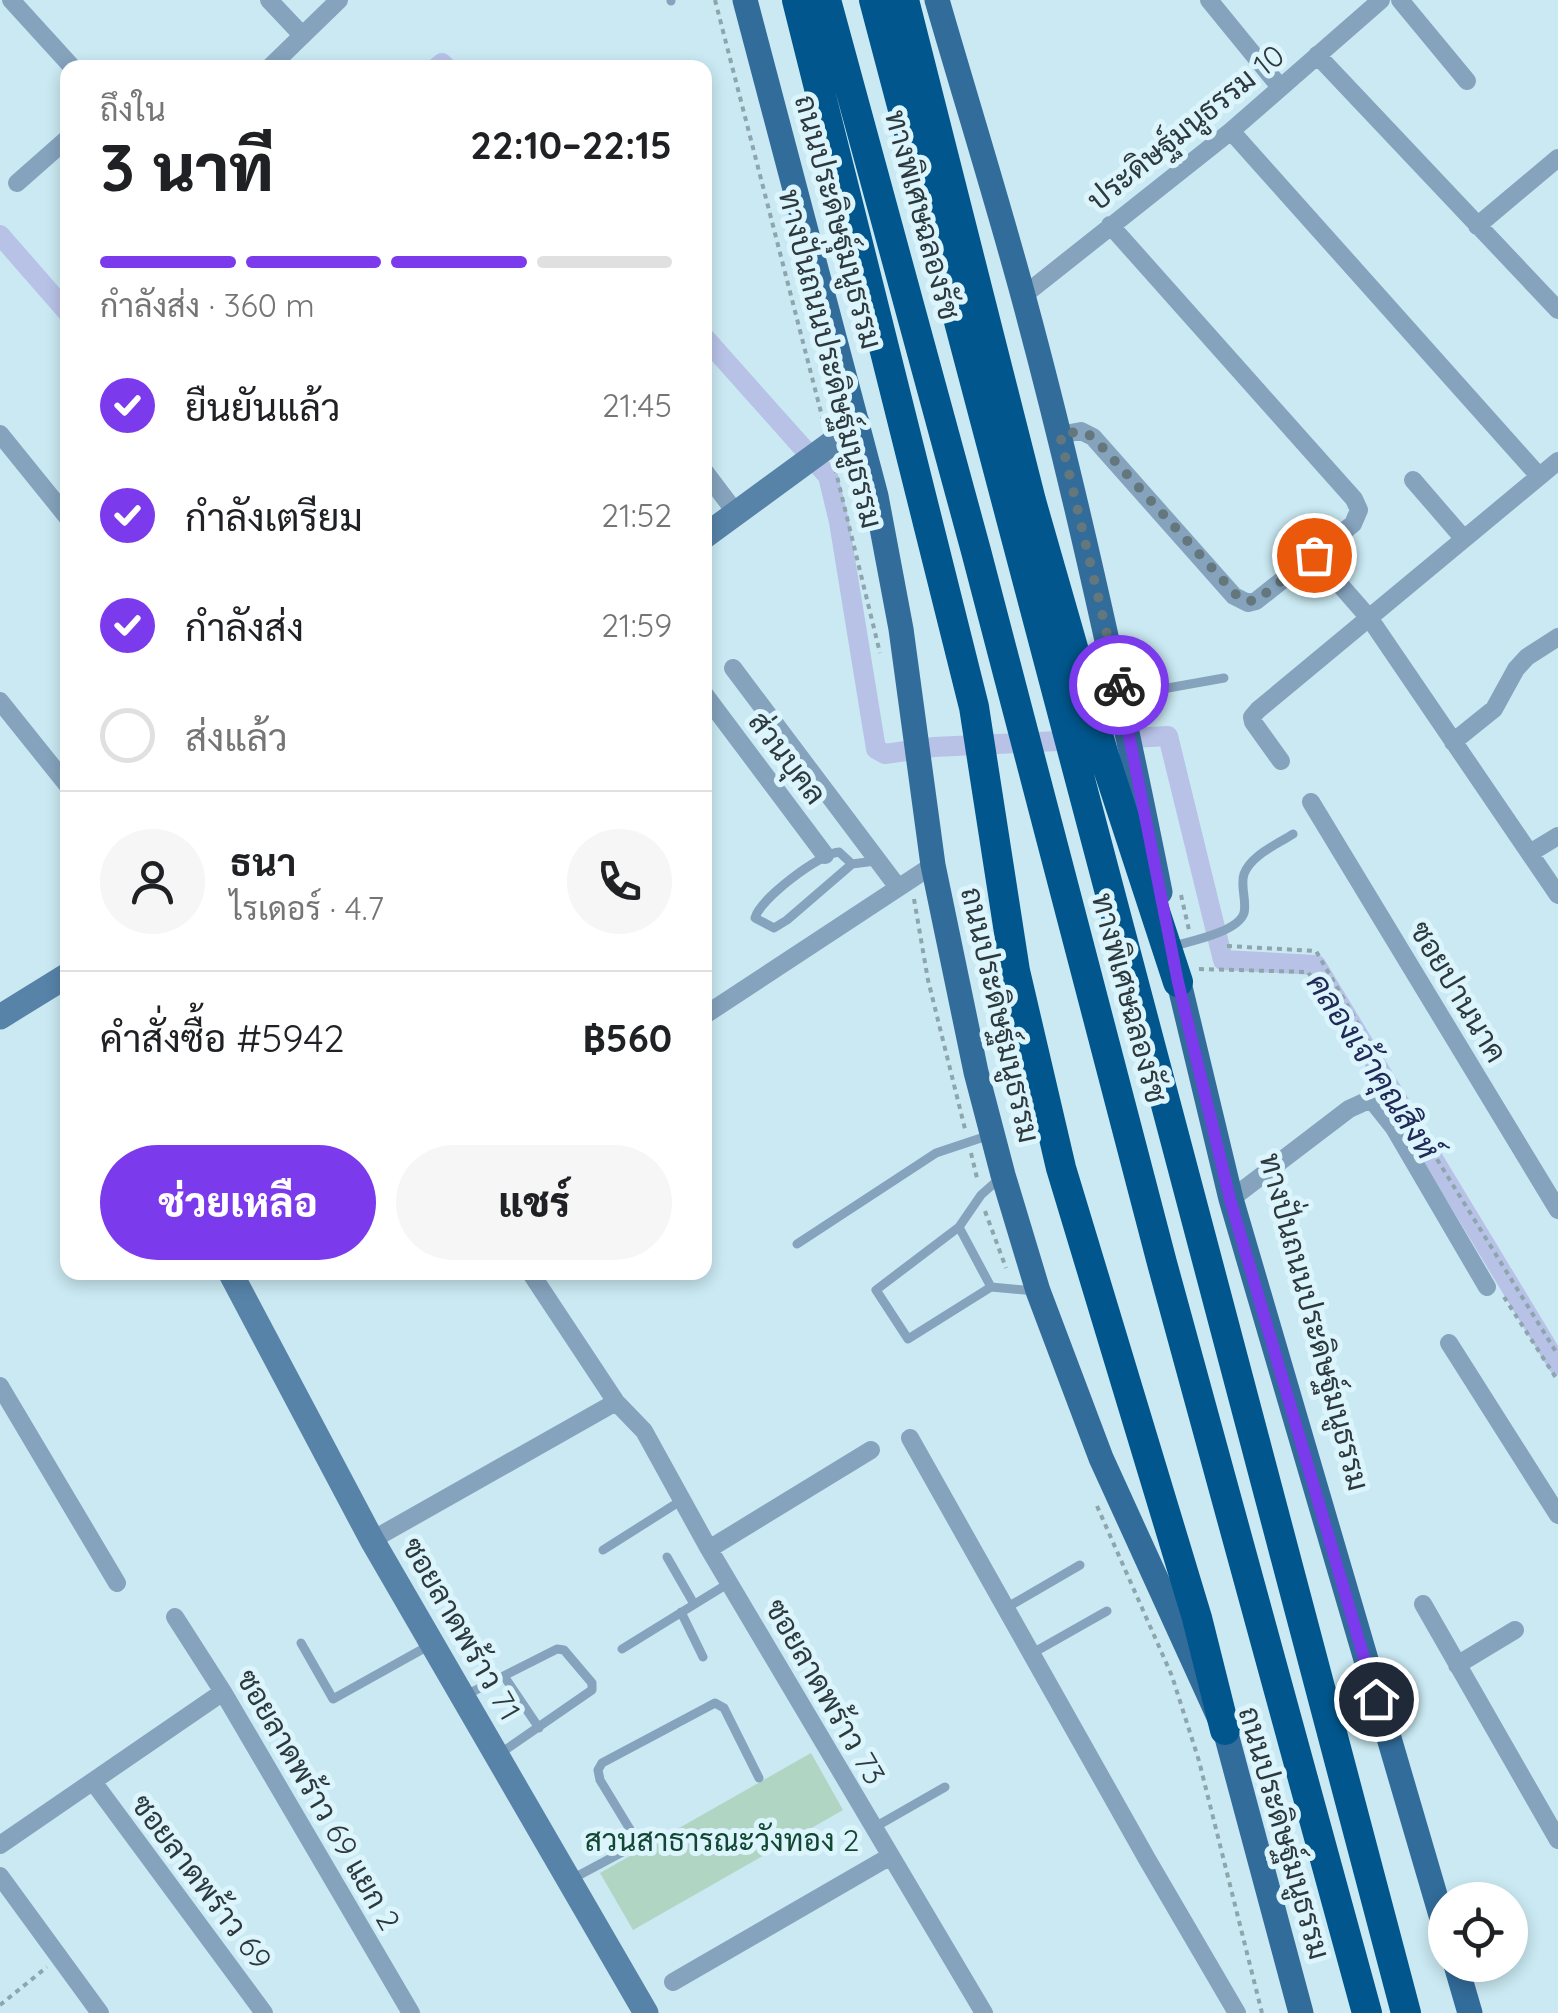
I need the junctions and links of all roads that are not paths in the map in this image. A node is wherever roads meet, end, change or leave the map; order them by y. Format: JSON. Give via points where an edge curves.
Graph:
{"nodes":[{"id":1,"x":11,"y":0,"type":"edge"},
{"id":2,"x":269,"y":0,"type":"edge"},
{"id":3,"x":339,"y":0,"type":"edge"},
{"id":4,"x":745,"y":0,"type":"edge"},
{"id":5,"x":797,"y":0,"type":"edge"},
{"id":6,"x":826,"y":0,"type":"edge"},
{"id":7,"x":874,"y":0,"type":"edge"},
{"id":8,"x":904,"y":0,"type":"edge"},
{"id":9,"x":938,"y":0,"type":"edge"},
{"id":10,"x":1209,"y":0,"type":"edge"},
{"id":11,"x":1381,"y":0,"type":"edge"},
{"id":12,"x":1400,"y":0,"type":"edge"},
{"id":13,"x":302,"y":35,"type":"junction"},
{"id":14,"x":1317,"y":55,"type":"junction"},
{"id":15,"x":66,"y":60,"type":"edge"},
{"id":16,"x":277,"y":60,"type":"edge"},
{"id":17,"x":1467,"y":81,"type":"dead end"},
{"id":18,"x":1280,"y":87,"type":"junction"},
{"id":19,"x":1232,"y":130,"type":"junction"},
{"id":20,"x":60,"y":145,"type":"edge"},
{"id":21,"x":1558,"y":158,"type":"edge"},
{"id":22,"x":17,"y":183,"type":"dead end"},
{"id":23,"x":1110,"y":226,"type":"junction"},
{"id":24,"x":1477,"y":226,"type":"junction"},
{"id":25,"x":1023,"y":296,"type":"junction"},
{"id":26,"x":1558,"y":310,"type":"edge"},
{"id":27,"x":858,"y":424,"type":"junction"},
{"id":28,"x":0,"y":434,"type":"edge"},
{"id":29,"x":1060,"y":435,"type":"junction"},
{"id":30,"x":1558,"y":460,"type":"edge"},
{"id":31,"x":1540,"y":476,"type":"junction"},
{"id":32,"x":1413,"y":480,"type":"dead end"},
{"id":33,"x":712,"y":481,"type":"edge"},
{"id":34,"x":60,"y":508,"type":"edge"},
{"id":35,"x":736,"y":513,"type":"junction"},
{"id":36,"x":712,"y":531,"type":"edge"},
{"id":37,"x":1464,"y":539,"type":"junction"},
{"id":38,"x":1314,"y":555,"type":"junction"},
{"id":39,"x":1370,"y":618,"type":"junction"},
{"id":40,"x":1558,"y":637,"type":"edge"},
{"id":41,"x":733,"y":668,"type":"dead end"},
{"id":42,"x":1224,"y":678,"type":"dead end"},
{"id":43,"x":1131,"y":694,"type":"junction"},
{"id":44,"x":0,"y":701,"type":"edge"},
{"id":45,"x":712,"y":703,"type":"edge"},
{"id":46,"x":1453,"y":742,"type":"junction"},
{"id":47,"x":1118,"y":754,"type":"junction"},
{"id":48,"x":1282,"y":761,"type":"dead end"},
{"id":49,"x":60,"y":776,"type":"edge"},
{"id":50,"x":1311,"y":802,"type":"dead end"},
{"id":51,"x":1293,"y":834,"type":"dead end"},
{"id":52,"x":1558,"y":836,"type":"edge"},
{"id":53,"x":1530,"y":853,"type":"junction"},
{"id":54,"x":825,"y":855,"type":"junction"},
{"id":55,"x":878,"y":861,"type":"junction"},
{"id":56,"x":852,"y":864,"type":"junction"},
{"id":57,"x":933,"y":866,"type":"junction"},
{"id":58,"x":897,"y":886,"type":"junction"},
{"id":59,"x":1558,"y":895,"type":"edge"},
{"id":60,"x":1182,"y":944,"type":"junction"},
{"id":61,"x":1188,"y":976,"type":"junction"},
{"id":62,"x":60,"y":983,"type":"edge"},
{"id":63,"x":712,"y":1010,"type":"edge"},
{"id":64,"x":0,"y":1017,"type":"edge"},
{"id":65,"x":992,"y":1134,"type":"junction"},
{"id":66,"x":1003,"y":1175,"type":"junction"},
{"id":67,"x":1230,"y":1199,"type":"junction"},
{"id":68,"x":1558,"y":1210,"type":"edge"},
{"id":69,"x":959,"y":1226,"type":"junction"},
{"id":70,"x":798,"y":1244,"type":"dead end"},
{"id":71,"x":234,"y":1280,"type":"edge"},
{"id":72,"x":535,"y":1280,"type":"edge"},
{"id":73,"x":991,"y":1287,"type":"junction"},
{"id":74,"x":1487,"y":1287,"type":"dead end"},
{"id":75,"x":1038,"y":1291,"type":"junction"},
{"id":76,"x":1449,"y":1343,"type":"dead end"},
{"id":77,"x":0,"y":1386,"type":"edge"},
{"id":78,"x":616,"y":1402,"type":"junction"},
{"id":79,"x":910,"y":1438,"type":"dead end"},
{"id":80,"x":871,"y":1450,"type":"dead end"},
{"id":81,"x":682,"y":1500,"type":"junction"},
{"id":82,"x":1558,"y":1515,"type":"edge"},
{"id":83,"x":372,"y":1540,"type":"junction"},
{"id":84,"x":709,"y":1549,"type":"junction"},
{"id":85,"x":603,"y":1550,"type":"dead end"},
{"id":86,"x":667,"y":1556,"type":"dead end"},
{"id":87,"x":1080,"y":1565,"type":"dead end"},
{"id":88,"x":116,"y":1583,"type":"dead end"},
{"id":89,"x":729,"y":1583,"type":"junction"},
{"id":90,"x":694,"y":1604,"type":"junction"},
{"id":91,"x":1423,"y":1604,"type":"dead end"},
{"id":92,"x":1006,"y":1608,"type":"junction"},
{"id":93,"x":681,"y":1612,"type":"junction"},
{"id":94,"x":1107,"y":1612,"type":"dead end"},
{"id":95,"x":174,"y":1617,"type":"dead end"},
{"id":96,"x":1515,"y":1630,"type":"dead end"},
{"id":97,"x":301,"y":1643,"type":"dead end"},
{"id":98,"x":432,"y":1644,"type":"junction"},
{"id":99,"x":622,"y":1648,"type":"dead end"},
{"id":100,"x":1032,"y":1654,"type":"junction"},
{"id":101,"x":703,"y":1657,"type":"dead end"},
{"id":102,"x":1457,"y":1665,"type":"junction"},
{"id":103,"x":504,"y":1676,"type":"junction"},
{"id":104,"x":223,"y":1692,"type":"junction"},
{"id":105,"x":463,"y":1697,"type":"junction"},
{"id":106,"x":540,"y":1728,"type":"junction"},
{"id":107,"x":1226,"y":1730,"type":"junction"},
{"id":108,"x":497,"y":1756,"type":"junction"},
{"id":109,"x":759,"y":1778,"type":"dead end"},
{"id":110,"x":94,"y":1783,"type":"junction"},
{"id":111,"x":945,"y":1787,"type":"dead end"},
{"id":112,"x":873,"y":1828,"type":"junction"},
{"id":113,"x":1558,"y":1840,"type":"edge"},
{"id":114,"x":0,"y":1845,"type":"edge"},
{"id":115,"x":889,"y":1857,"type":"junction"},
{"id":116,"x":0,"y":1876,"type":"edge"},
{"id":117,"x":570,"y":1881,"type":"junction"},
{"id":118,"x":1431,"y":1882,"type":"edge"},
{"id":119,"x":673,"y":1982,"type":"dead end"},
{"id":120,"x":1461,"y":1982,"type":"edge"},
{"id":121,"x":100,"y":2013,"type":"edge"},
{"id":122,"x":264,"y":2013,"type":"edge"},
{"id":123,"x":411,"y":2013,"type":"edge"},
{"id":124,"x":646,"y":2013,"type":"edge"},
{"id":125,"x":984,"y":2013,"type":"edge"},
{"id":126,"x":1237,"y":2013,"type":"edge"},
{"id":127,"x":1301,"y":2013,"type":"edge"},
{"id":128,"x":1368,"y":2013,"type":"edge"},
{"id":129,"x":1406,"y":2013,"type":"edge"},
{"id":130,"x":1470,"y":2013,"type":"edge"}],
"edges":[{"from":1,"to":15,"type":"street"},
{"from":2,"to":13,"type":"street"},
{"from":3,"to":13,"type":"street"},
{"from":4,"to":27,"type":"main road","name":"ถนนประดิษฐ์มนูธรรม"},
{"from":5,"to":107,"type":"highway","via":[[974,708],[1016,971],[1062,1168]]},
{"from":6,"to":128,"type":"highway","name":"ทางพิเศษฉลองรัช"},
{"from":7,"to":129,"type":"highway","name":"ทางพิเศษฉลองรัช"},
{"from":8,"to":47,"type":"highway","via":[[976,293]]},
{"from":9,"to":25,"type":"main road"},
{"from":10,"to":18,"type":"street"},
{"from":11,"to":14,"type":"street","name":"ประดิษฐ์มนูธรรม 10"},
{"from":12,"to":17,"type":"street"},
{"from":13,"to":16,"type":"street"},
{"from":14,"to":18,"type":"street","name":"ประดิษฐ์มนูธรรม 10"},
{"from":14,"to":24,"type":"street"},
{"from":18,"to":19,"type":"street","name":"ประดิษฐ์มนูธรรม 10"},
{"from":19,"to":23,"type":"street","name":"ประดิษฐ์มนูธรรม 10"},
{"from":19,"to":31,"type":"street"},
{"from":20,"to":22,"type":"street"},
{"from":21,"to":24,"type":"street"},
{"from":23,"to":25,"type":"street","name":"ประดิษฐ์มนูธรรม 10"},
{"from":23,"to":38,"type":"street","via":[[1354,499],[1359,510],[1353,524]]},
{"from":24,"to":26,"type":"street"},
{"from":25,"to":29,"type":"main road"},
{"from":27,"to":35,"type":"street"},
{"from":27,"to":57,"type":"main road","name":"ถนนประดิษฐ์มนูธรรม","via":[[889,560]]},
{"from":28,"to":34,"type":"street"},
{"from":29,"to":38,"type":"street","via":[[1081,431],[1093,437],[1241,600],[1256,601]]},
{"from":29,"to":43,"type":"main road"},
{"from":30,"to":31,"type":"street"},
{"from":31,"to":37,"type":"street"},
{"from":32,"to":37,"type":"street"},
{"from":33,"to":35,"type":"street"},
{"from":35,"to":36,"type":"street"},
{"from":37,"to":39,"type":"street"},
{"from":38,"to":39,"type":"street"},
{"from":39,"to":46,"type":"street"},
{"from":39,"to":48,"type":"street","via":[[1258,710],[1253,722]]},
{"from":40,"to":46,"type":"street","via":[[1527,657],[1494,709]]},
{"from":41,"to":55,"type":"street"},
{"from":42,"to":43,"type":"lane"},
{"from":43,"to":47,"type":"main road"},
{"from":44,"to":49,"type":"street"},
{"from":45,"to":54,"type":"street","name":"ส่วนบุคล"},
{"from":46,"to":53,"type":"street"},
{"from":47,"to":60,"type":"main road"},
{"from":47,"to":61,"type":"highway"},
{"from":50,"to":68,"type":"street","name":"ซอยปานนาค"},
{"from":51,"to":60,"type":"lane","via":[[1250,865],[1242,918]]},
{"from":52,"to":53,"type":"street"},
{"from":53,"to":59,"type":"street"},
{"from":54,"to":56,"type":"lane","via":[[839,852]]},
{"from":54,"to":56,"type":"lane","via":[[765,901],[755,918],[774,928]]},
{"from":55,"to":56,"type":"lane"},
{"from":55,"to":58,"type":"street"},
{"from":57,"to":58,"type":"street"},
{"from":57,"to":65,"type":"main road","name":"ถนนประดิษฐ์มนูธรรม"},
{"from":58,"to":63,"type":"street"},
{"from":60,"to":61,"type":"main road"},
{"from":61,"to":67,"type":"main road"},
{"from":62,"to":64,"type":"street"},
{"from":65,"to":66,"type":"main road","name":"ถนนประดิษฐ์มนูธรรม"},
{"from":65,"to":70,"type":"lane","via":[[936,1153]]},
{"from":66,"to":69,"type":"lane"},
{"from":66,"to":75,"type":"main road","name":"ถนนประดิษฐ์มนูธรรม"},
{"from":67,"to":74,"type":"street","via":[[1371,1099]]},
{"from":67,"to":118,"type":"main road"},
{"from":69,"to":73,"type":"lane"},
{"from":69,"to":73,"type":"lane","via":[[876,1290],[908,1340]]},
{"from":71,"to":83,"type":"street","name":"ซอยลาดพร้าว 71"},
{"from":72,"to":78,"type":"street","name":"ซอยลาดพร้าว 73"},
{"from":73,"to":75,"type":"lane"},
{"from":75,"to":107,"type":"main road","name":"ถนนประดิษฐ์มนูธรรม","via":[[1101,1458]]},
{"from":76,"to":82,"type":"street"},
{"from":77,"to":88,"type":"street"},
{"from":78,"to":81,"type":"street","name":"ซอยลาดพร้าว 73","via":[[644,1431]]},
{"from":78,"to":83,"type":"street"},
{"from":79,"to":92,"type":"street"},
{"from":80,"to":84,"type":"street"},
{"from":81,"to":84,"type":"street","name":"ซอยลาดพร้าว 73"},
{"from":81,"to":85,"type":"lane"},
{"from":83,"to":98,"type":"street","name":"ซอยลาดพร้าว 71"},
{"from":84,"to":89,"type":"street","name":"ซอยลาดพร้าว 73"},
{"from":86,"to":90,"type":"lane"},
{"from":87,"to":92,"type":"lane"},
{"from":89,"to":90,"type":"lane"},
{"from":89,"to":112,"type":"street","name":"ซอยลาดพร้าว 73"},
{"from":90,"to":93,"type":"lane"},
{"from":91,"to":102,"type":"street"},
{"from":92,"to":100,"type":"street"},
{"from":93,"to":99,"type":"lane"},
{"from":93,"to":101,"type":"lane"},
{"from":94,"to":100,"type":"lane"},
{"from":95,"to":104,"type":"street","name":"ซอยลาดพร้าว 69 แยก 2"},
{"from":96,"to":102,"type":"street"},
{"from":97,"to":98,"type":"lane","via":[[333,1699]]},
{"from":98,"to":105,"type":"street","name":"ซอยลาดพร้าว 71"},
{"from":100,"to":126,"type":"street"},
{"from":102,"to":113,"type":"street"},
{"from":103,"to":105,"type":"lane"},
{"from":103,"to":106,"type":"lane"},
{"from":103,"to":106,"type":"lane","via":[[559,1648],[592,1683],[592,1690]]},
{"from":104,"to":110,"type":"street"},
{"from":104,"to":123,"type":"street","name":"ซอยลาดพร้าว 69 แยก 2"},
{"from":105,"to":108,"type":"street","name":"ซอยลาดพร้าว 71"},
{"from":106,"to":108,"type":"lane"},
{"from":107,"to":127,"type":"main road","name":"ถนนประดิษฐ์มนูธรรม"},
{"from":108,"to":117,"type":"street","name":"ซอยลาดพร้าว 71"},
{"from":109,"to":117,"type":"lane","via":[[724,1708],[715,1703],[602,1762],[600,1780],[631,1841]]},
{"from":110,"to":114,"type":"street"},
{"from":110,"to":122,"type":"street","name":"ซอยลาดพร้าว 69"},
{"from":111,"to":112,"type":"lane"},
{"from":112,"to":115,"type":"street","name":"ซอยลาดพร้าว 73"},
{"from":115,"to":119,"type":"street"},
{"from":115,"to":125,"type":"street","name":"ซอยลาดพร้าว 73"},
{"from":116,"to":121,"type":"street"},
{"from":117,"to":124,"type":"street","name":"ซอยลาดพร้าว 71"},
{"from":120,"to":130,"type":"main road"}]}
